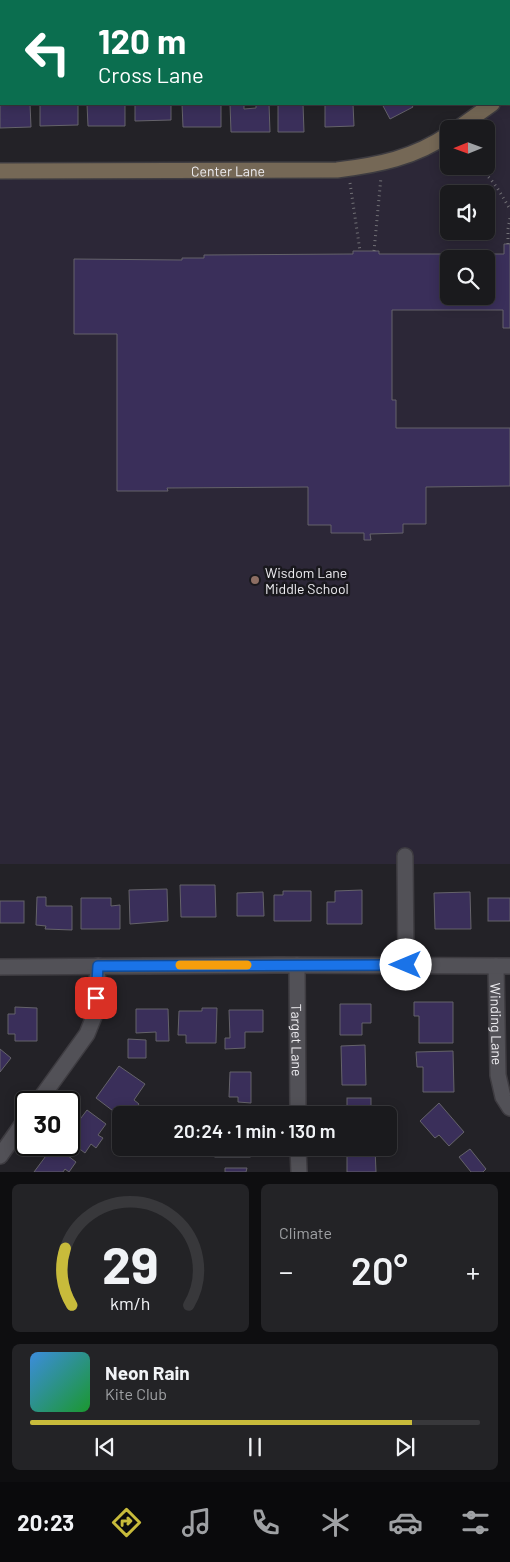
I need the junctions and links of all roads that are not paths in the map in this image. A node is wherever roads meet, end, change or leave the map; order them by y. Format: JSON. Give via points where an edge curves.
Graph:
{"nodes":[{"id":1,"x":491,"y":105,"type":"edge"},
{"id":2,"x":470,"y":120,"type":"edge"},
{"id":3,"x":440,"y":139,"type":"edge"},
{"id":4,"x":0,"y":172,"type":"edge"},
{"id":5,"x":404,"y":856,"type":"dead end"},
{"id":6,"x":298,"y":965,"type":"junction"},
{"id":7,"x":406,"y":965,"type":"junction"},
{"id":8,"x":98,"y":966,"type":"junction"},
{"id":9,"x":503,"y":966,"type":"edge"},
{"id":10,"x":0,"y":967,"type":"edge"},
{"id":11,"x":46,"y":1091,"type":"edge"},
{"id":12,"x":298,"y":1106,"type":"edge"},
{"id":13,"x":510,"y":1108,"type":"edge"},
{"id":14,"x":15,"y":1135,"type":"edge"},
{"id":15,"x":0,"y":1156,"type":"edge"},
{"id":16,"x":298,"y":1156,"type":"edge"},
{"id":17,"x":299,"y":1172,"type":"edge"}],
"edges":[{"from":1,"to":2,"type":"street"},
{"from":3,"to":4,"type":"street","name":"Center Lane","via":[[404,158],[337,170]]},
{"from":5,"to":7,"type":"street"},
{"from":6,"to":7,"type":"street"},
{"from":6,"to":8,"type":"street"},
{"from":6,"to":12,"type":"street","name":"Target Lane"},
{"from":7,"to":9,"type":"street"},
{"from":8,"to":10,"type":"street"},
{"from":8,"to":11,"type":"street","via":[[95,1014],[87,1034]]},
{"from":9,"to":13,"type":"street","name":"Winding Lane","via":[[498,1075]]},
{"from":14,"to":15,"type":"street"},
{"from":16,"to":17,"type":"street"}]}
